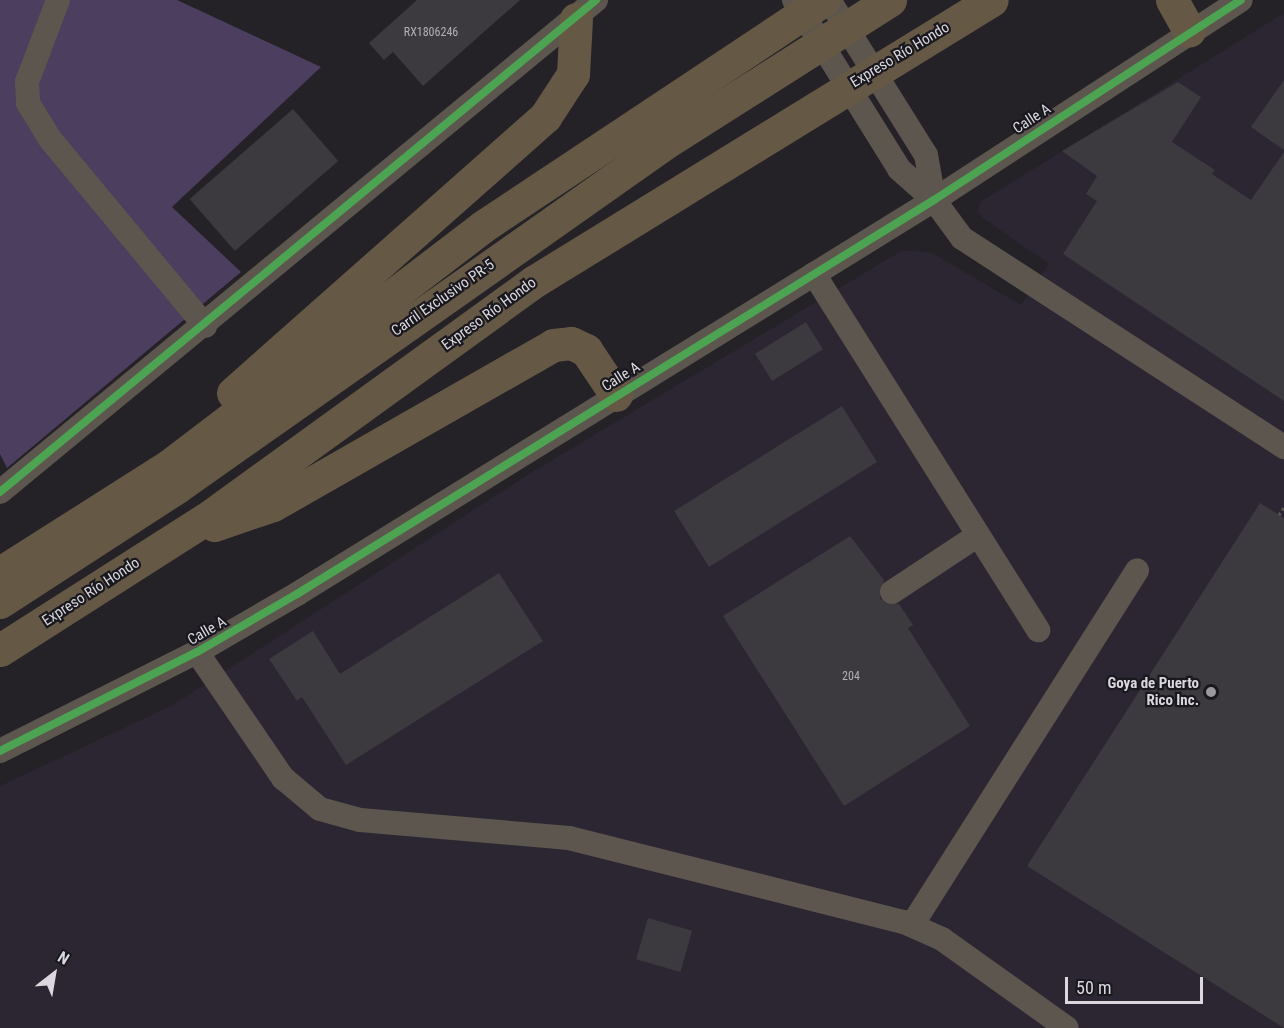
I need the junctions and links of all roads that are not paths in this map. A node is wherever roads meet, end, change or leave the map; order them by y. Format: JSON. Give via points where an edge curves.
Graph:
{"nodes":[{"id":1,"x":58,"y":0,"type":"edge"},
{"id":2,"x":794,"y":0,"type":"edge"},
{"id":3,"x":827,"y":0,"type":"edge"},
{"id":4,"x":890,"y":0,"type":"edge"},
{"id":5,"x":992,"y":0,"type":"edge"},
{"id":6,"x":1172,"y":0,"type":"edge"},
{"id":7,"x":1241,"y":0,"type":"edge"},
{"id":8,"x":586,"y":10,"type":"edge"},
{"id":9,"x":1190,"y":31,"type":"junction"},
{"id":10,"x":934,"y":200,"type":"junction"},
{"id":11,"x":814,"y":274,"type":"junction"},
{"id":12,"x":205,"y":326,"type":"junction"},
{"id":13,"x":616,"y":395,"type":"junction"},
{"id":14,"x":1284,"y":447,"type":"edge"},
{"id":15,"x":170,"y":465,"type":"junction"},
{"id":16,"x":0,"y":492,"type":"edge"},
{"id":17,"x":978,"y":535,"type":"junction"},
{"id":18,"x":176,"y":538,"type":"junction"},
{"id":19,"x":1137,"y":570,"type":"dead end"},
{"id":20,"x":0,"y":573,"type":"edge"},
{"id":21,"x":892,"y":592,"type":"dead end"},
{"id":22,"x":0,"y":602,"type":"edge"},
{"id":23,"x":1038,"y":630,"type":"dead end"},
{"id":24,"x":0,"y":650,"type":"edge"},
{"id":25,"x":197,"y":652,"type":"junction"},
{"id":26,"x":0,"y":751,"type":"edge"},
{"id":27,"x":912,"y":925,"type":"junction"},
{"id":28,"x":1067,"y":1028,"type":"edge"}],
"edges":[{"from":1,"to":12,"type":"street","via":[[27,82],[28,103],[50,139]]},
{"from":2,"to":10,"type":"street","via":[[899,169]]},
{"from":3,"to":10,"type":"street","via":[[926,155]]},
{"from":3,"to":15,"type":"highway","via":[[714,70],[482,227]]},
{"from":4,"to":22,"type":"highway","name":"Carril Exclusivo PR-5","via":[[750,88],[177,487]]},
{"from":5,"to":18,"type":"highway","name":"Expreso Río Hondo","via":[[535,281]]},
{"from":6,"to":9,"type":"highway"},
{"from":7,"to":9,"type":"street","name":"Calle A"},
{"from":8,"to":12,"type":"street"},
{"from":8,"to":15,"type":"highway","via":[[573,74],[545,117],[242,385]]},
{"from":9,"to":10,"type":"street","name":"Calle A"},
{"from":10,"to":11,"type":"street","name":"Calle A"},
{"from":10,"to":14,"type":"street","via":[[962,238]]},
{"from":11,"to":13,"type":"street","name":"Calle A"},
{"from":11,"to":17,"type":"street"},
{"from":12,"to":16,"type":"street"},
{"from":13,"to":18,"type":"highway","via":[[586,350],[571,343],[553,345],[273,505]]},
{"from":13,"to":25,"type":"street","name":"Calle A"},
{"from":15,"to":20,"type":"highway"},
{"from":17,"to":21,"type":"street"},
{"from":17,"to":23,"type":"street"},
{"from":18,"to":24,"type":"highway","name":"Expreso Río Hondo"},
{"from":19,"to":27,"type":"street"},
{"from":25,"to":26,"type":"street","name":"Calle A"},
{"from":25,"to":27,"type":"street","via":[[283,778],[320,809],[360,820],[570,838]]},
{"from":27,"to":28,"type":"street","via":[[942,939]]}]}
